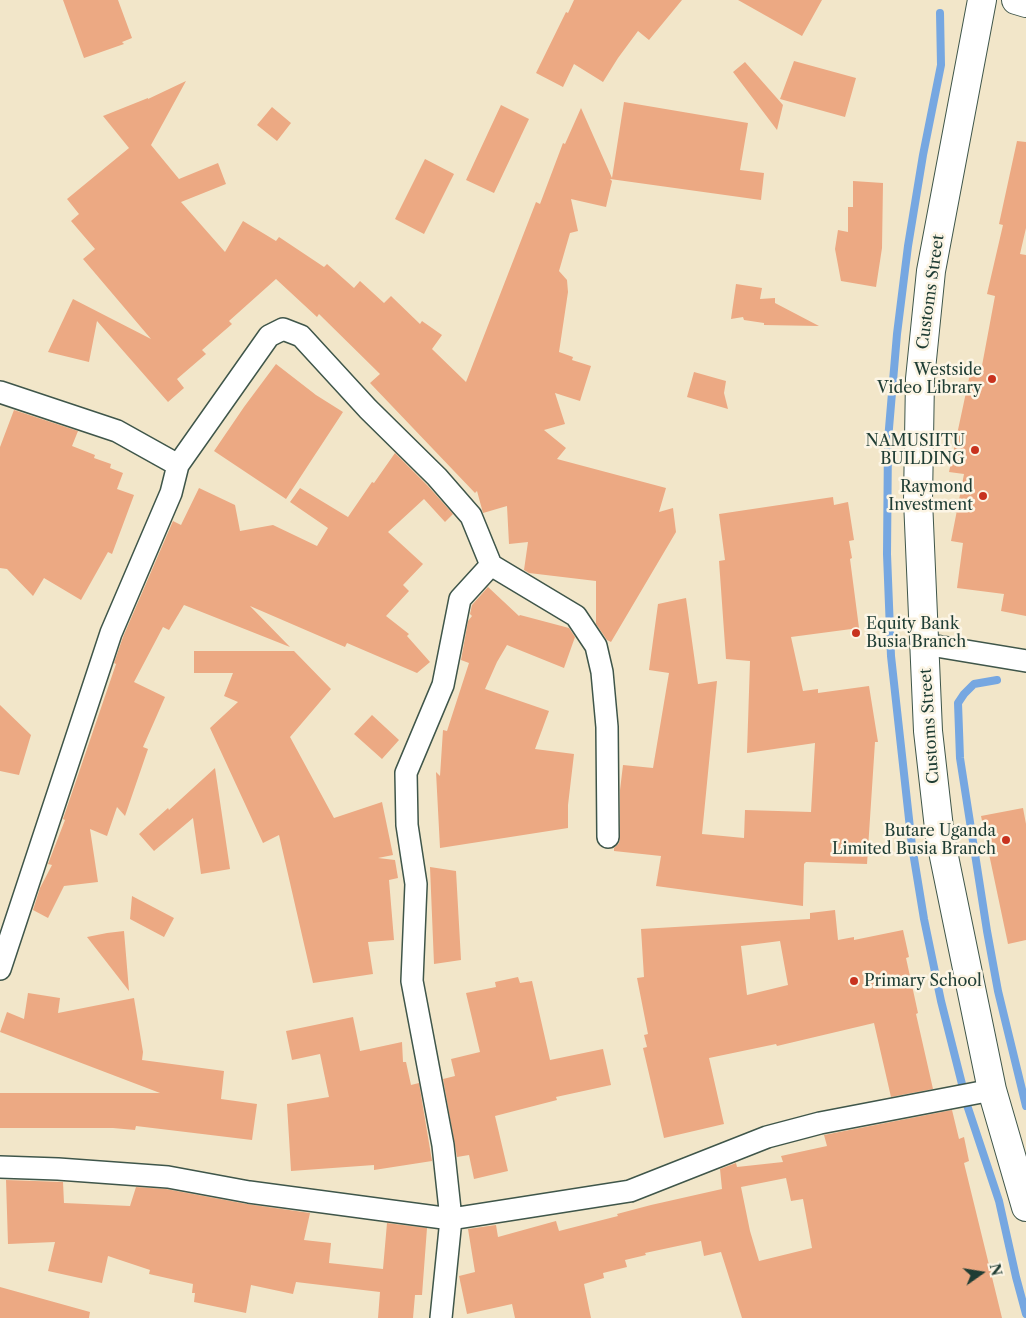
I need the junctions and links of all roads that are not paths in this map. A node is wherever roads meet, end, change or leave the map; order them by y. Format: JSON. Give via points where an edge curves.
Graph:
{"nodes":[{"id":1,"x":982,"y":0,"type":"edge"},
{"id":2,"x":1016,"y":0,"type":"edge"},
{"id":3,"x":1026,"y":3,"type":"edge"},
{"id":4,"x":0,"y":392,"type":"edge"},
{"id":5,"x":178,"y":465,"type":"junction"},
{"id":6,"x":491,"y":565,"type":"junction"},
{"id":7,"x":924,"y":644,"type":"junction"},
{"id":8,"x":1026,"y":661,"type":"edge"},
{"id":9,"x":608,"y":837,"type":"dead end"},
{"id":10,"x":0,"y":969,"type":"edge"},
{"id":11,"x":992,"y":1090,"type":"junction"},
{"id":12,"x":0,"y":1167,"type":"edge"},
{"id":13,"x":1026,"y":1207,"type":"edge"},
{"id":14,"x":451,"y":1219,"type":"junction"},
{"id":15,"x":441,"y":1318,"type":"edge"}],
"edges":[{"from":1,"to":7,"type":"main road","name":"Customs Street","via":[[931,271],[920,379],[918,500]]},
{"from":2,"to":3,"type":"main road"},
{"from":4,"to":5,"type":"street","via":[[117,431]]},
{"from":5,"to":6,"type":"street","via":[[269,336],[282,329],[301,336],[437,477],[470,516]]},
{"from":5,"to":10,"type":"street","via":[[171,493],[111,633]]},
{"from":6,"to":9,"type":"street","via":[[576,616],[596,646],[607,726]]},
{"from":6,"to":14,"type":"street","via":[[460,599],[444,685],[406,773],[407,825],[416,884],[412,981],[443,1145]]},
{"from":7,"to":8,"type":"street"},
{"from":7,"to":11,"type":"main road","name":"Customs Street","via":[[928,731],[940,837]]},
{"from":11,"to":13,"type":"main road","name":"Customs Street"},
{"from":11,"to":14,"type":"street","via":[[820,1123],[766,1137],[630,1191]]},
{"from":12,"to":14,"type":"street","via":[[168,1177],[296,1199]]},
{"from":14,"to":15,"type":"street"}]}
